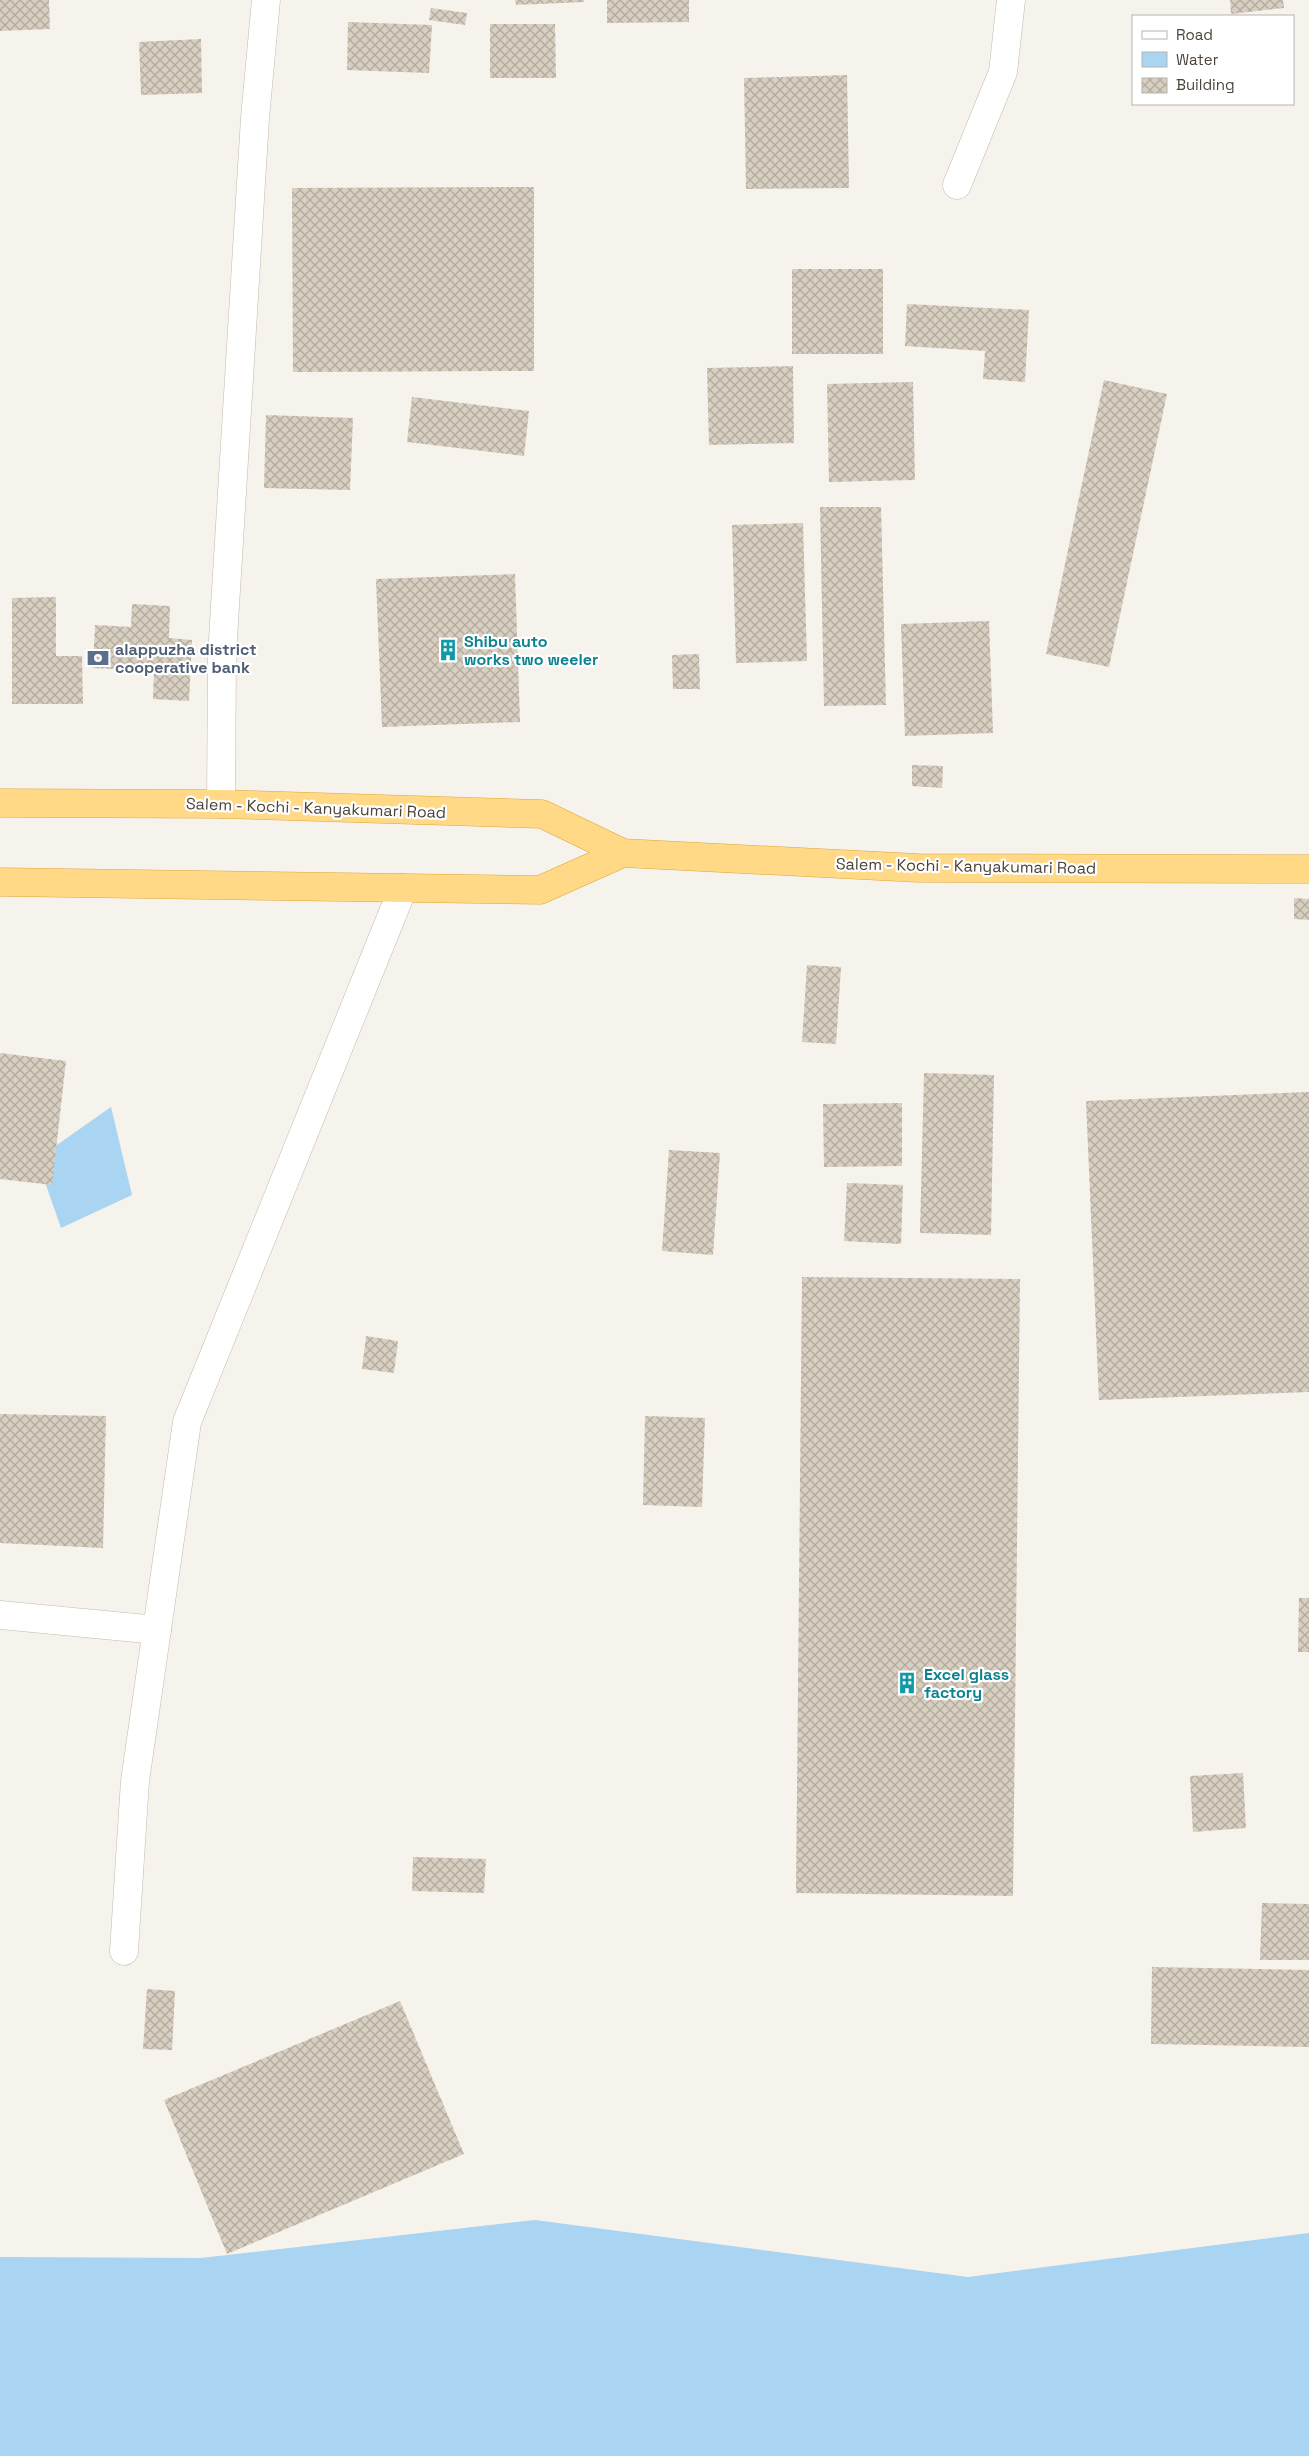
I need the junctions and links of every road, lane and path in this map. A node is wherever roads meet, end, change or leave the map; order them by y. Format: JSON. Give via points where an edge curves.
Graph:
{"nodes":[{"id":1,"x":266,"y":0,"type":"edge"},
{"id":2,"x":1012,"y":0,"type":"edge"},
{"id":3,"x":957,"y":185,"type":"dead end"},
{"id":4,"x":0,"y":803,"type":"edge"},
{"id":5,"x":221,"y":804,"type":"junction"},
{"id":6,"x":624,"y":853,"type":"junction"},
{"id":7,"x":1309,"y":869,"type":"edge"},
{"id":8,"x":0,"y":882,"type":"edge"},
{"id":9,"x":403,"y":888,"type":"junction"},
{"id":10,"x":0,"y":1615,"type":"edge"},
{"id":11,"x":157,"y":1630,"type":"junction"},
{"id":12,"x":124,"y":1951,"type":"dead end"}],
"edges":[{"from":1,"to":5,"type":"street","via":[[255,118],[222,655]]},
{"from":2,"to":3,"type":"street","via":[[1003,72]]},
{"from":4,"to":5,"type":"highway","name":"Salem - Kochi - Kanyakumari Road"},
{"from":5,"to":6,"type":"highway","name":"Salem - Kochi - Kanyakumari Road","via":[[542,814]]},
{"from":6,"to":7,"type":"highway","name":"Salem - Kochi - Kanyakumari Road","via":[[918,868]]},
{"from":6,"to":9,"type":"highway","name":"Salem - Kochi - Kanyakumari Road","via":[[540,890]]},
{"from":8,"to":9,"type":"highway","name":"Salem - Kochi - Kanyakumari Road"},
{"from":9,"to":11,"type":"street","via":[[187,1422]]},
{"from":10,"to":11,"type":"street"},
{"from":11,"to":12,"type":"street","via":[[135,1781]]}]}
